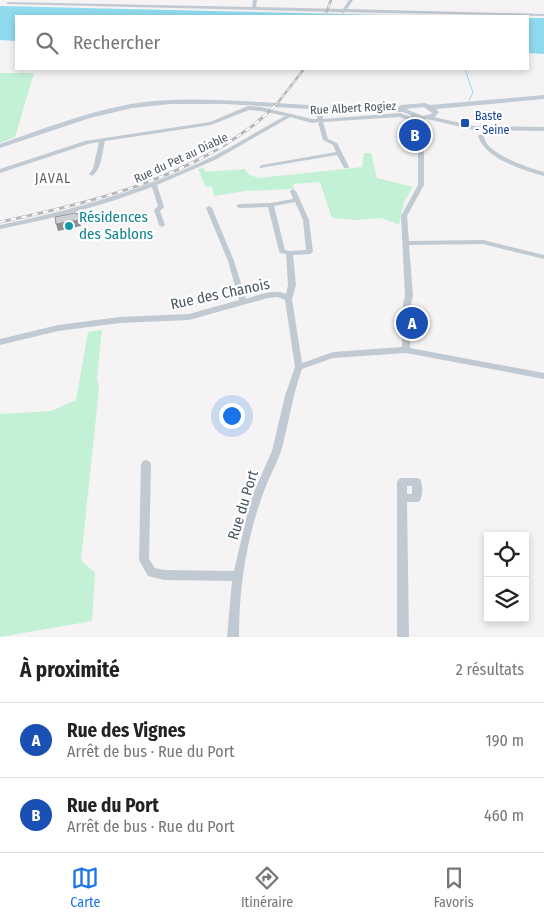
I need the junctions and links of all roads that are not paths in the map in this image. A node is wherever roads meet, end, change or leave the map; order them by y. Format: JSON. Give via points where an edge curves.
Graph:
{"nodes":[{"id":1,"x":255,"y":0,"type":"edge"},
{"id":2,"x":351,"y":0,"type":"edge"},
{"id":3,"x":8,"y":3,"type":"dead end"},
{"id":4,"x":257,"y":9,"type":"junction"},
{"id":5,"x":343,"y":12,"type":"junction"},
{"id":6,"x":544,"y":15,"type":"edge"},
{"id":7,"x":544,"y":97,"type":"edge"},
{"id":8,"x":320,"y":108,"type":"junction"},
{"id":9,"x":422,"y":115,"type":"junction"},
{"id":10,"x":288,"y":116,"type":"junction"},
{"id":11,"x":320,"y":119,"type":"junction"},
{"id":12,"x":474,"y":128,"type":"junction"},
{"id":13,"x":544,"y":129,"type":"edge"},
{"id":14,"x":102,"y":141,"type":"junction"},
{"id":15,"x":0,"y":146,"type":"edge"},
{"id":16,"x":339,"y":153,"type":"junction"},
{"id":17,"x":262,"y":167,"type":"dead end"},
{"id":18,"x":346,"y":167,"type":"dead end"},
{"id":19,"x":0,"y":171,"type":"edge"},
{"id":20,"x":92,"y":174,"type":"dead end"},
{"id":21,"x":544,"y":174,"type":"edge"},
{"id":22,"x":154,"y":184,"type":"junction"},
{"id":23,"x":293,"y":191,"type":"dead end"},
{"id":24,"x":297,"y":200,"type":"junction"},
{"id":25,"x":271,"y":205,"type":"junction"},
{"id":26,"x":239,"y":206,"type":"dead end"},
{"id":27,"x":209,"y":208,"type":"dead end"},
{"id":28,"x":162,"y":225,"type":"dead end"},
{"id":29,"x":0,"y":227,"type":"edge"},
{"id":30,"x":405,"y":243,"type":"junction"},
{"id":31,"x":288,"y":253,"type":"junction"},
{"id":32,"x":544,"y":257,"type":"edge"},
{"id":33,"x":288,"y":299,"type":"junction"},
{"id":34,"x":243,"y":301,"type":"junction"},
{"id":35,"x":0,"y":342,"type":"edge"},
{"id":36,"x":406,"y":350,"type":"junction"},
{"id":37,"x":299,"y":367,"type":"junction"},
{"id":38,"x":544,"y":376,"type":"edge"},
{"id":39,"x":146,"y":464,"type":"dead end"},
{"id":40,"x":402,"y":498,"type":"dead end"},
{"id":41,"x":240,"y":576,"type":"junction"},
{"id":42,"x":234,"y":637,"type":"edge"},
{"id":43,"x":404,"y":637,"type":"edge"}],
"edges":[{"from":1,"to":4,"type":"street"},
{"from":2,"to":5,"type":"street"},
{"from":3,"to":4,"type":"street"},
{"from":4,"to":5,"type":"street"},
{"from":5,"to":6,"type":"street"},
{"from":7,"to":9,"type":"main road","via":[[455,106]]},
{"from":8,"to":9,"type":"main road","via":[[400,110]]},
{"from":8,"to":11,"type":"street"},
{"from":8,"to":15,"type":"main road","via":[[195,102],[132,106],[62,123]]},
{"from":9,"to":11,"type":"street","name":"Rue Albert Rogiez"},
{"from":9,"to":12,"type":"street","name":"Rue Albert Rogiez"},
{"from":9,"to":30,"type":"street","via":[[420,185],[404,216]]},
{"from":10,"to":11,"type":"street","name":"Rue Albert Rogiez"},
{"from":10,"to":14,"type":"street","name":"Rue Albert Rogiez","via":[[261,108],[248,108],[211,124]]},
{"from":10,"to":22,"type":"street","name":"Rue du Pet au Diable","via":[[206,162]]},
{"from":11,"to":16,"type":"street","via":[[326,140],[335,144]]},
{"from":12,"to":13,"type":"street","name":"Rue Albert Rogiez"},
{"from":12,"to":21,"type":"street","via":[[485,145],[501,157]]},
{"from":14,"to":19,"type":"street","name":"Rue Albert Rogiez","via":[[87,142]]},
{"from":14,"to":20,"type":"street"},
{"from":16,"to":17,"type":"street"},
{"from":16,"to":18,"type":"street"},
{"from":22,"to":28,"type":"street"},
{"from":22,"to":29,"type":"street","name":"Rue du Pet au Diable","via":[[78,210]]},
{"from":23,"to":24,"type":"street"},
{"from":24,"to":25,"type":"street"},
{"from":24,"to":31,"type":"street","via":[[306,220],[310,252]]},
{"from":25,"to":26,"type":"street"},
{"from":25,"to":31,"type":"street","via":[[282,251]]},
{"from":27,"to":34,"type":"street"},
{"from":30,"to":32,"type":"street","via":[[483,242]]},
{"from":30,"to":36,"type":"street","via":[[409,296]]},
{"from":31,"to":33,"type":"street","via":[[292,285]]},
{"from":33,"to":34,"type":"street","name":"Rue des Chanois","via":[[280,294],[268,294]]},
{"from":33,"to":37,"type":"street","name":"Rue des Chanois"},
{"from":34,"to":35,"type":"street","name":"Rue des Chanois","via":[[189,317],[102,322],[58,328]]},
{"from":36,"to":37,"type":"street","via":[[333,355]]},
{"from":36,"to":38,"type":"street"},
{"from":37,"to":41,"type":"street","name":"Rue du Port","via":[[292,382],[278,445],[258,495]]},
{"from":39,"to":41,"type":"street","via":[[144,560],[152,572]]},
{"from":40,"to":43,"type":"street"},
{"from":41,"to":42,"type":"street","name":"Rue du Port","via":[[233,621]]}]}
